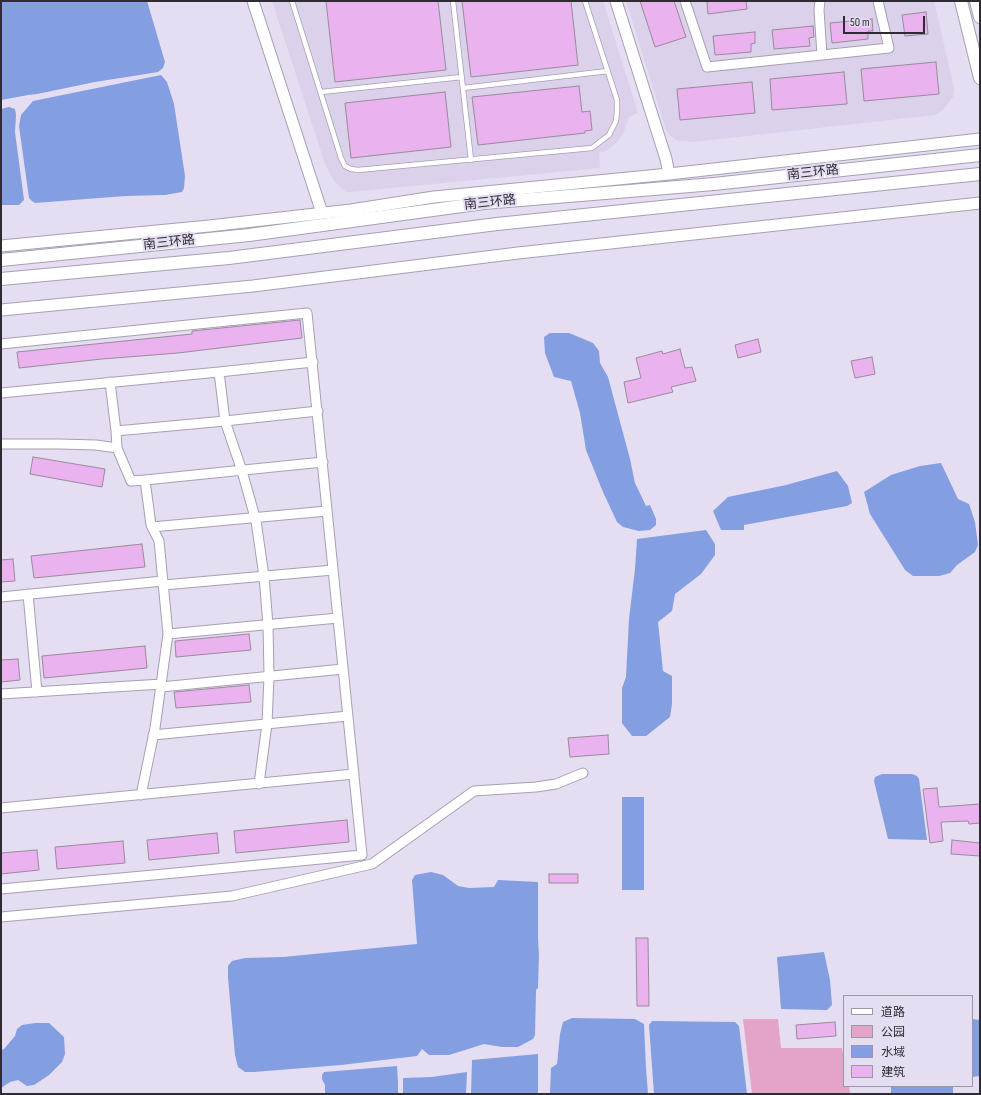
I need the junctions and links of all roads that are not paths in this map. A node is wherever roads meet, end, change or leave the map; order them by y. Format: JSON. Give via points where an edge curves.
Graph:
{"nodes":[{"id":1,"x":253,"y":1,"type":"edge"},
{"id":2,"x":292,"y":1,"type":"edge"},
{"id":3,"x":453,"y":1,"type":"edge"},
{"id":4,"x":585,"y":1,"type":"edge"},
{"id":5,"x":616,"y":1,"type":"edge"},
{"id":6,"x":685,"y":1,"type":"edge"},
{"id":7,"x":820,"y":1,"type":"edge"},
{"id":8,"x":878,"y":1,"type":"edge"},
{"id":9,"x":961,"y":1,"type":"edge"},
{"id":10,"x":976,"y":1,"type":"edge"},
{"id":11,"x":980,"y":17,"type":"edge"},
{"id":12,"x":822,"y":55,"type":"junction"},
{"id":13,"x":608,"y":71,"type":"junction"},
{"id":14,"x":462,"y":77,"type":"junction"},
{"id":15,"x":980,"y":78,"type":"edge"},
{"id":16,"x":463,"y":88,"type":"junction"},
{"id":17,"x":321,"y":92,"type":"junction"},
{"id":18,"x":980,"y":139,"type":"edge"},
{"id":19,"x":980,"y":155,"type":"edge"},
{"id":20,"x":471,"y":160,"type":"junction"},
{"id":21,"x":669,"y":174,"type":"junction"},
{"id":22,"x":980,"y":174,"type":"edge"},
{"id":23,"x":980,"y":203,"type":"edge"},
{"id":24,"x":322,"y":213,"type":"junction"},
{"id":25,"x":1,"y":246,"type":"edge"},
{"id":26,"x":1,"y":260,"type":"edge"},
{"id":27,"x":1,"y":279,"type":"edge"},
{"id":28,"x":1,"y":310,"type":"edge"},
{"id":29,"x":1,"y":344,"type":"edge"},
{"id":30,"x":313,"y":362,"type":"junction"},
{"id":31,"x":219,"y":372,"type":"junction"},
{"id":32,"x":110,"y":382,"type":"junction"},
{"id":33,"x":1,"y":392,"type":"edge"},
{"id":34,"x":318,"y":411,"type":"junction"},
{"id":35,"x":225,"y":422,"type":"junction"},
{"id":36,"x":116,"y":431,"type":"junction"},
{"id":37,"x":1,"y":444,"type":"edge"},
{"id":38,"x":116,"y":448,"type":"junction"},
{"id":39,"x":323,"y":462,"type":"junction"},
{"id":40,"x":242,"y":470,"type":"junction"},
{"id":41,"x":145,"y":480,"type":"junction"},
{"id":42,"x":327,"y":511,"type":"junction"},
{"id":43,"x":255,"y":518,"type":"junction"},
{"id":44,"x":152,"y":527,"type":"junction"},
{"id":45,"x":333,"y":570,"type":"junction"},
{"id":46,"x":264,"y":576,"type":"junction"},
{"id":47,"x":163,"y":583,"type":"junction"},
{"id":48,"x":28,"y":594,"type":"junction"},
{"id":49,"x":1,"y":597,"type":"edge"},
{"id":50,"x":338,"y":618,"type":"junction"},
{"id":51,"x":268,"y":625,"type":"junction"},
{"id":52,"x":168,"y":634,"type":"junction"},
{"id":53,"x":343,"y":669,"type":"junction"},
{"id":54,"x":269,"y":676,"type":"junction"},
{"id":55,"x":162,"y":685,"type":"junction"},
{"id":56,"x":37,"y":692,"type":"junction"},
{"id":57,"x":1,"y":694,"type":"edge"},
{"id":58,"x":348,"y":716,"type":"junction"},
{"id":59,"x":267,"y":724,"type":"junction"},
{"id":60,"x":153,"y":735,"type":"junction"},
{"id":61,"x":583,"y":773,"type":"dead end"},
{"id":62,"x":354,"y":774,"type":"junction"},
{"id":63,"x":259,"y":784,"type":"junction"},
{"id":64,"x":141,"y":795,"type":"junction"},
{"id":65,"x":1,"y":808,"type":"edge"},
{"id":66,"x":1,"y":889,"type":"edge"},
{"id":67,"x":1,"y":917,"type":"edge"}],
"edges":[{"from":1,"to":24,"type":"street"},
{"from":2,"to":17,"type":"lane"},
{"from":3,"to":14,"type":"lane"},
{"from":4,"to":13,"type":"lane"},
{"from":5,"to":21,"type":"street"},
{"from":6,"to":12,"type":"street","via":[[707,67]]},
{"from":7,"to":12,"type":"street"},
{"from":8,"to":12,"type":"street","via":[[888,48]]},
{"from":9,"to":15,"type":"main road"},
{"from":10,"to":11,"type":"main road"},
{"from":13,"to":16,"type":"lane"},
{"from":13,"to":20,"type":"lane","via":[[617,100],[617,112],[609,135],[592,148]]},
{"from":14,"to":16,"type":"lane"},
{"from":14,"to":17,"type":"lane"},
{"from":16,"to":20,"type":"lane"},
{"from":17,"to":20,"type":"lane","via":[[341,158],[345,166],[351,169]]},
{"from":18,"to":21,"type":"street"},
{"from":19,"to":26,"type":"main road","name":"南三环路","via":[[714,184],[484,203],[249,235]]},
{"from":21,"to":24,"type":"street","via":[[434,197]]},
{"from":22,"to":27,"type":"main road","name":"南三环路","via":[[497,224],[229,258]]},
{"from":23,"to":28,"type":"street","via":[[253,286]]},
{"from":24,"to":25,"type":"street"},
{"from":29,"to":30,"type":"street","via":[[307,313]]},
{"from":30,"to":31,"type":"street"},
{"from":30,"to":34,"type":"street"},
{"from":31,"to":32,"type":"street"},
{"from":31,"to":35,"type":"street"},
{"from":32,"to":33,"type":"street"},
{"from":32,"to":36,"type":"street"},
{"from":34,"to":35,"type":"street"},
{"from":34,"to":39,"type":"street"},
{"from":35,"to":36,"type":"street"},
{"from":35,"to":40,"type":"street"},
{"from":36,"to":38,"type":"street"},
{"from":37,"to":38,"type":"street","via":[[96,445]]},
{"from":38,"to":41,"type":"street","via":[[131,481]]},
{"from":39,"to":40,"type":"street"},
{"from":39,"to":42,"type":"street"},
{"from":40,"to":41,"type":"street"},
{"from":40,"to":43,"type":"street"},
{"from":41,"to":44,"type":"street"},
{"from":42,"to":43,"type":"street"},
{"from":42,"to":45,"type":"street"},
{"from":43,"to":44,"type":"street"},
{"from":43,"to":46,"type":"street"},
{"from":44,"to":47,"type":"street","via":[[159,541]]},
{"from":45,"to":46,"type":"street"},
{"from":45,"to":50,"type":"street"},
{"from":46,"to":47,"type":"street"},
{"from":46,"to":51,"type":"street"},
{"from":47,"to":48,"type":"street"},
{"from":47,"to":52,"type":"street"},
{"from":48,"to":49,"type":"street"},
{"from":48,"to":56,"type":"street"},
{"from":50,"to":51,"type":"street"},
{"from":50,"to":53,"type":"street"},
{"from":51,"to":52,"type":"street"},
{"from":51,"to":54,"type":"street"},
{"from":52,"to":55,"type":"street"},
{"from":53,"to":54,"type":"street"},
{"from":53,"to":58,"type":"street"},
{"from":54,"to":55,"type":"street"},
{"from":54,"to":59,"type":"street"},
{"from":55,"to":56,"type":"street"},
{"from":55,"to":60,"type":"street"},
{"from":56,"to":57,"type":"street"},
{"from":58,"to":59,"type":"street"},
{"from":58,"to":62,"type":"street"},
{"from":59,"to":60,"type":"street"},
{"from":59,"to":63,"type":"street"},
{"from":60,"to":64,"type":"street"},
{"from":61,"to":67,"type":"street","via":[[556,784],[474,791],[372,864],[232,896]]},
{"from":62,"to":63,"type":"street"},
{"from":62,"to":66,"type":"street","via":[[362,855]]},
{"from":63,"to":64,"type":"street"},
{"from":64,"to":65,"type":"street"}]}
